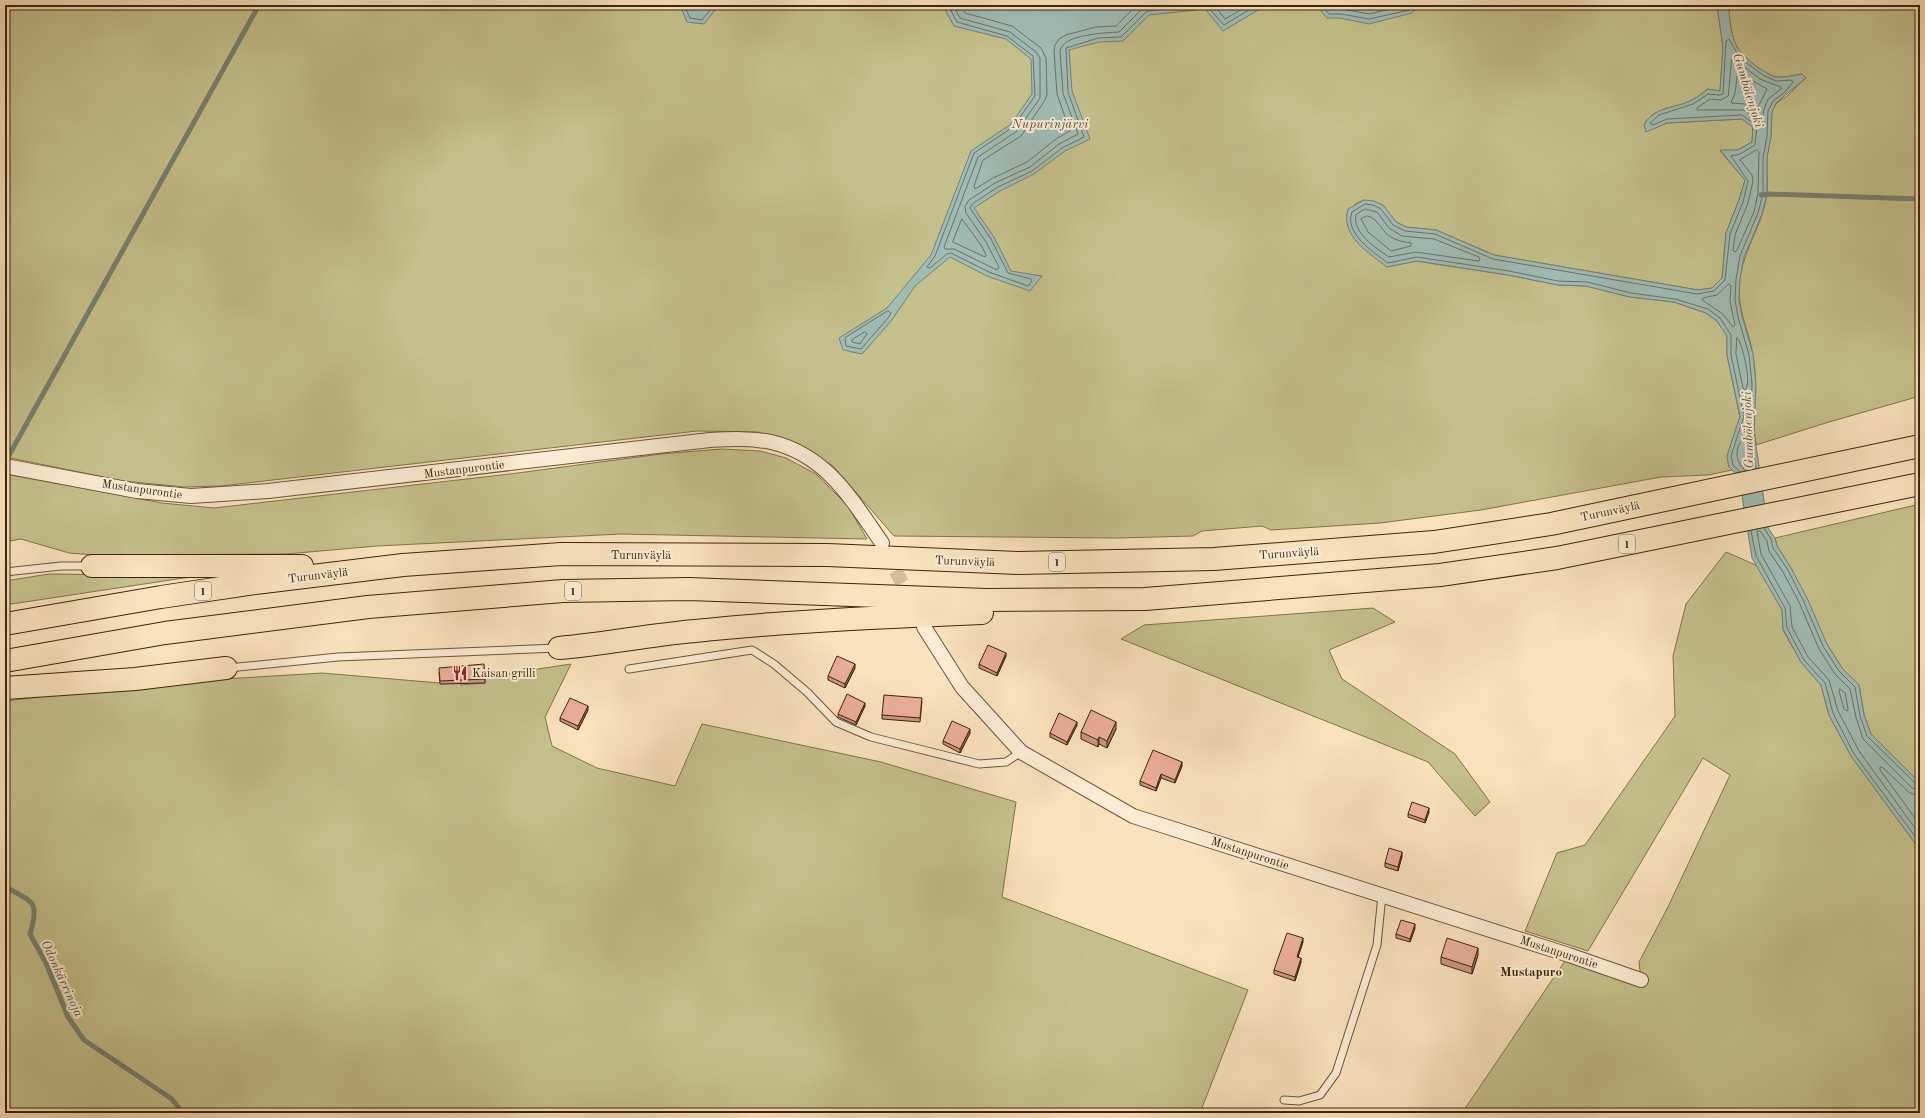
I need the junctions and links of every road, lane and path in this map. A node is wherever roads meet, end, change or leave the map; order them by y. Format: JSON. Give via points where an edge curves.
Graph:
{"nodes":[{"id":1,"x":1920,"y":446,"type":"edge"},
{"id":2,"x":5,"y":466,"type":"edge"},
{"id":3,"x":1920,"y":484,"type":"edge"},
{"id":4,"x":882,"y":543,"type":"tunnel mouth"},
{"id":5,"x":403,"y":565,"type":"junction"},
{"id":6,"x":92,"y":566,"type":"joint"},
{"id":7,"x":5,"y":572,"type":"edge"},
{"id":8,"x":1145,"y":600,"type":"junction"},
{"id":9,"x":5,"y":624,"type":"edge"},
{"id":10,"x":924,"y":627,"type":"dead end"},
{"id":11,"x":559,"y":648,"type":"joint"},
{"id":12,"x":5,"y":661,"type":"edge"},
{"id":13,"x":226,"y":668,"type":"joint"},
{"id":14,"x":629,"y":669,"type":"dead end"},
{"id":15,"x":5,"y":688,"type":"edge"},
{"id":16,"x":1021,"y":752,"type":"junction"},
{"id":17,"x":1382,"y":895,"type":"junction"},
{"id":18,"x":1641,"y":980,"type":"dead end"},
{"id":19,"x":1284,"y":1100,"type":"dead end"}],
"edges":[{"from":1,"to":5,"type":"highway","name":"Turunväylä","number":"1","via":[[1552,524],[1434,542],[1214,559],[1018,563],[827,555],[561,554]]},
{"from":2,"to":4,"type":"street","name":"Mustanpurontie","via":[[137,491],[192,496],[268,491],[710,440],[745,439],[772,442],[804,454],[832,475]]},
{"from":3,"to":8,"type":"highway","number":"1","via":[[1557,558],[1440,575]]},
{"from":5,"to":6,"type":"highway"},
{"from":5,"to":9,"type":"highway","name":"Turunväylä","number":"1","via":[[255,583]]},
{"from":6,"to":7,"type":"lane","via":[[61,566]]},
{"from":8,"to":11,"type":"highway","via":[[983,613],[747,626]]},
{"from":8,"to":12,"type":"highway","number":"1","via":[[987,600],[689,589],[563,591],[360,608],[165,633]]},
{"from":10,"to":16,"type":"street","name":"Mustanpurontie","via":[[962,687]]},
{"from":11,"to":13,"type":"lane","via":[[338,658]]},
{"from":13,"to":15,"type":"highway","via":[[135,679]]},
{"from":14,"to":16,"type":"lane","via":[[752,650],[774,664],[807,692],[836,722],[871,737],[979,764],[1006,762]]},
{"from":16,"to":17,"type":"street","name":"Mustanpurontie","via":[[1133,816]]},
{"from":17,"to":18,"type":"street","name":"Mustanpurontie"},
{"from":17,"to":19,"type":"lane","via":[[1377,945],[1336,1073],[1320,1095],[1299,1101]]}]}
